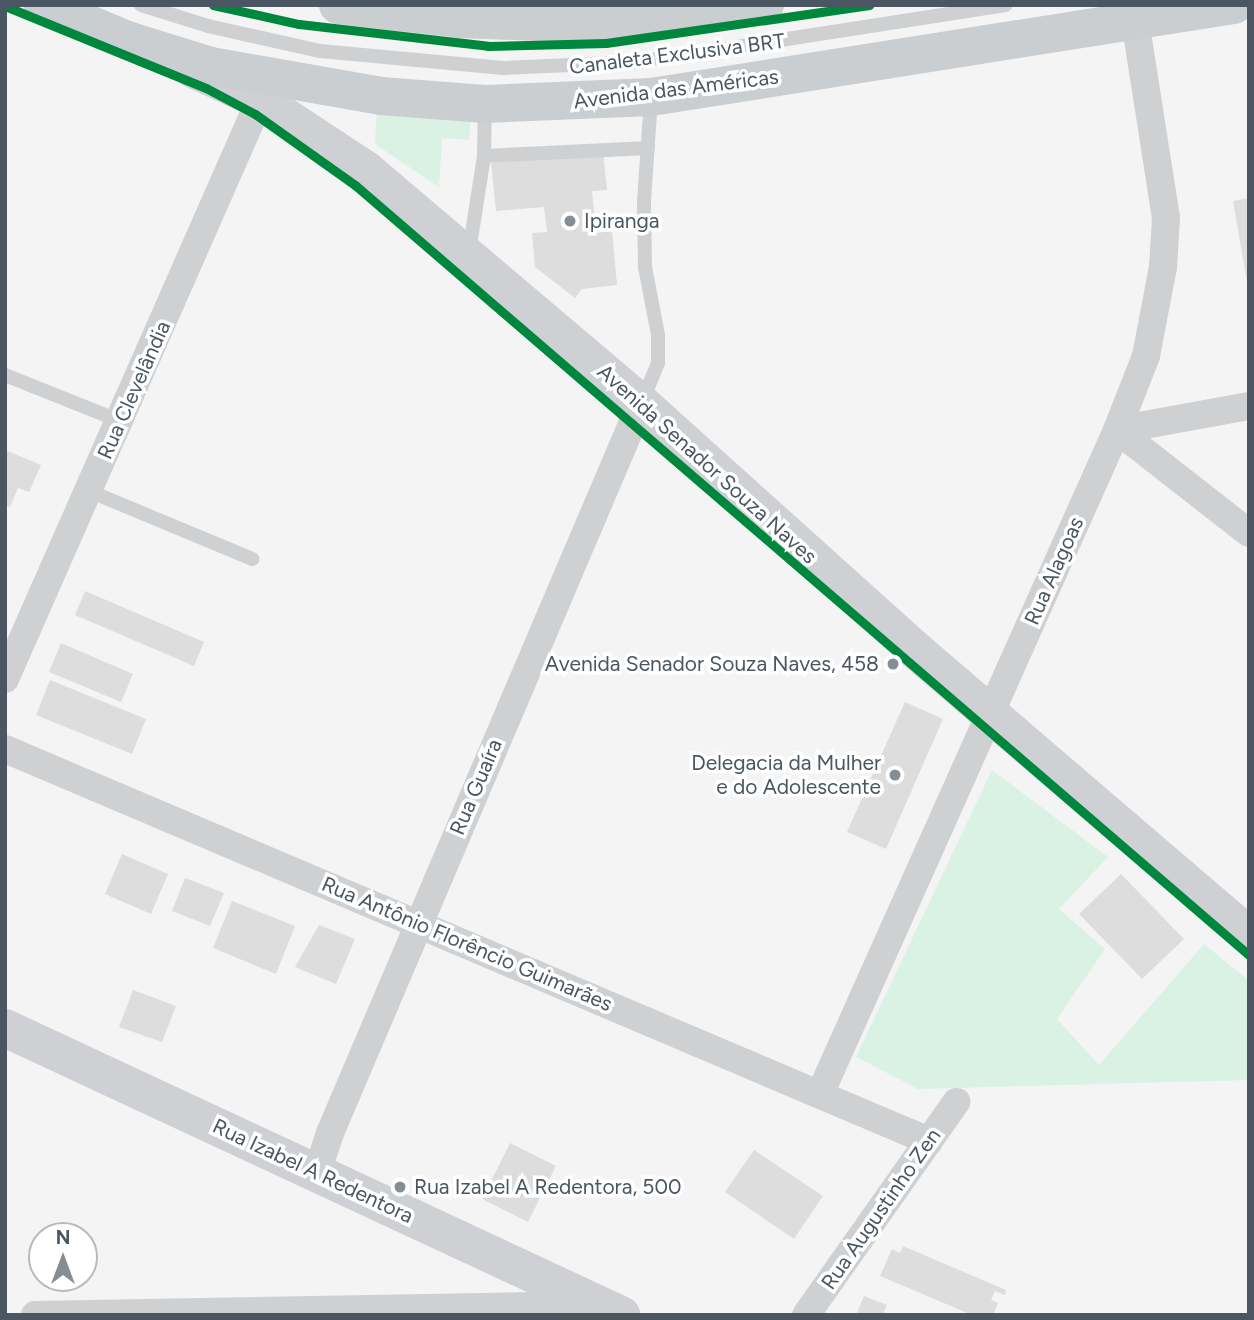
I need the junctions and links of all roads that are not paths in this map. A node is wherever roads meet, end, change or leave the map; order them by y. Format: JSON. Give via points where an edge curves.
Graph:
{"nodes":[{"id":1,"x":43,"y":5,"type":"edge"},
{"id":2,"x":141,"y":5,"type":"edge"},
{"id":3,"x":338,"y":5,"type":"edge"},
{"id":4,"x":765,"y":5,"type":"edge"},
{"id":5,"x":1006,"y":5,"type":"edge"},
{"id":6,"x":1234,"y":5,"type":"edge"},
{"id":7,"x":1135,"y":21,"type":"junction"},
{"id":8,"x":130,"y":41,"type":"junction"},
{"id":9,"x":651,"y":97,"type":"junction"},
{"id":10,"x":260,"y":100,"type":"junction"},
{"id":11,"x":485,"y":104,"type":"junction"},
{"id":12,"x":648,"y":148,"type":"junction"},
{"id":13,"x":484,"y":156,"type":"junction"},
{"id":14,"x":468,"y":257,"type":"junction"},
{"id":15,"x":5,"y":375,"type":"edge"},
{"id":16,"x":641,"y":403,"type":"junction"},
{"id":17,"x":1249,"y":406,"type":"edge"},
{"id":18,"x":120,"y":421,"type":"junction"},
{"id":19,"x":1117,"y":430,"type":"junction"},
{"id":20,"x":89,"y":491,"type":"junction"},
{"id":21,"x":1249,"y":533,"type":"edge"},
{"id":22,"x":252,"y":559,"type":"dead end"},
{"id":23,"x":5,"y":679,"type":"edge"},
{"id":24,"x":990,"y":714,"type":"junction"},
{"id":25,"x":5,"y":749,"type":"edge"},
{"id":26,"x":419,"y":924,"type":"junction"},
{"id":27,"x":1249,"y":936,"type":"edge"},
{"id":28,"x":5,"y":1028,"type":"edge"},
{"id":29,"x":820,"y":1094,"type":"junction"},
{"id":30,"x":956,"y":1102,"type":"dead end"},
{"id":31,"x":929,"y":1140,"type":"junction"},
{"id":32,"x":317,"y":1173,"type":"junction"},
{"id":33,"x":610,"y":1310,"type":"edge"},
{"id":34,"x":103,"y":1314,"type":"edge"},
{"id":35,"x":35,"y":1315,"type":"edge"},
{"id":36,"x":806,"y":1315,"type":"edge"}],
"edges":[{"from":1,"to":8,"type":"main road","name":"Avenida das Américas"},
{"from":2,"to":5,"type":"lane","name":"Canaleta Exclusiva BRT","via":[[208,26],[320,51],[503,68],[638,62]]},
{"from":3,"to":4,"type":"main road","via":[[460,19],[564,23],[664,19]]},
{"from":6,"to":7,"type":"main road","name":"Avenida das Américas"},
{"from":7,"to":9,"type":"main road","name":"Avenida das Américas"},
{"from":7,"to":19,"type":"street","name":"Rua Alagoas","via":[[1166,218],[1155,318]]},
{"from":8,"to":10,"type":"main road","name":"Avenida Senador Souza Naves"},
{"from":8,"to":11,"type":"main road","name":"Avenida das Américas","via":[[211,66],[298,84]]},
{"from":9,"to":11,"type":"main road","name":"Avenida das Américas"},
{"from":9,"to":12,"type":"lane"},
{"from":10,"to":14,"type":"main road","name":"Avenida Senador Souza Naves","via":[[366,170]]},
{"from":10,"to":18,"type":"street","name":"Rua Clevelândia"},
{"from":11,"to":13,"type":"lane"},
{"from":12,"to":13,"type":"lane"},
{"from":12,"to":16,"type":"lane","via":[[645,267],[658,335],[658,363]]},
{"from":13,"to":14,"type":"lane"},
{"from":14,"to":16,"type":"main road","name":"Avenida Senador Souza Naves"},
{"from":15,"to":18,"type":"lane"},
{"from":16,"to":24,"type":"main road","name":"Avenida Senador Souza Naves"},
{"from":16,"to":26,"type":"street","name":"Rua Guaíra"},
{"from":17,"to":19,"type":"street"},
{"from":18,"to":20,"type":"street","name":"Rua Clevelândia"},
{"from":19,"to":21,"type":"street"},
{"from":19,"to":24,"type":"street","name":"Rua Alagoas"},
{"from":20,"to":22,"type":"lane"},
{"from":20,"to":23,"type":"street","name":"Rua Clevelândia"},
{"from":24,"to":27,"type":"main road","name":"Avenida Senador Souza Naves"},
{"from":24,"to":29,"type":"street","name":"Rua Alagoas"},
{"from":25,"to":26,"type":"street","name":"Rua Antônio Florêncio Guimarães"},
{"from":26,"to":29,"type":"street","name":"Rua Antônio Florêncio Guimarães"},
{"from":26,"to":32,"type":"street","name":"Rua Guaíra"},
{"from":28,"to":32,"type":"main road","name":"Rua Izabel A Redentora"},
{"from":29,"to":31,"type":"street","name":"Rua Antônio Florêncio Guimarães"},
{"from":30,"to":31,"type":"street","name":"Rua Augustinho Zen"},
{"from":31,"to":36,"type":"street","name":"Rua Augustinho Zen"},
{"from":32,"to":33,"type":"main road","name":"Rua Izabel A Redentora"},
{"from":33,"to":34,"type":"street"},
{"from":34,"to":35,"type":"street"}]}
